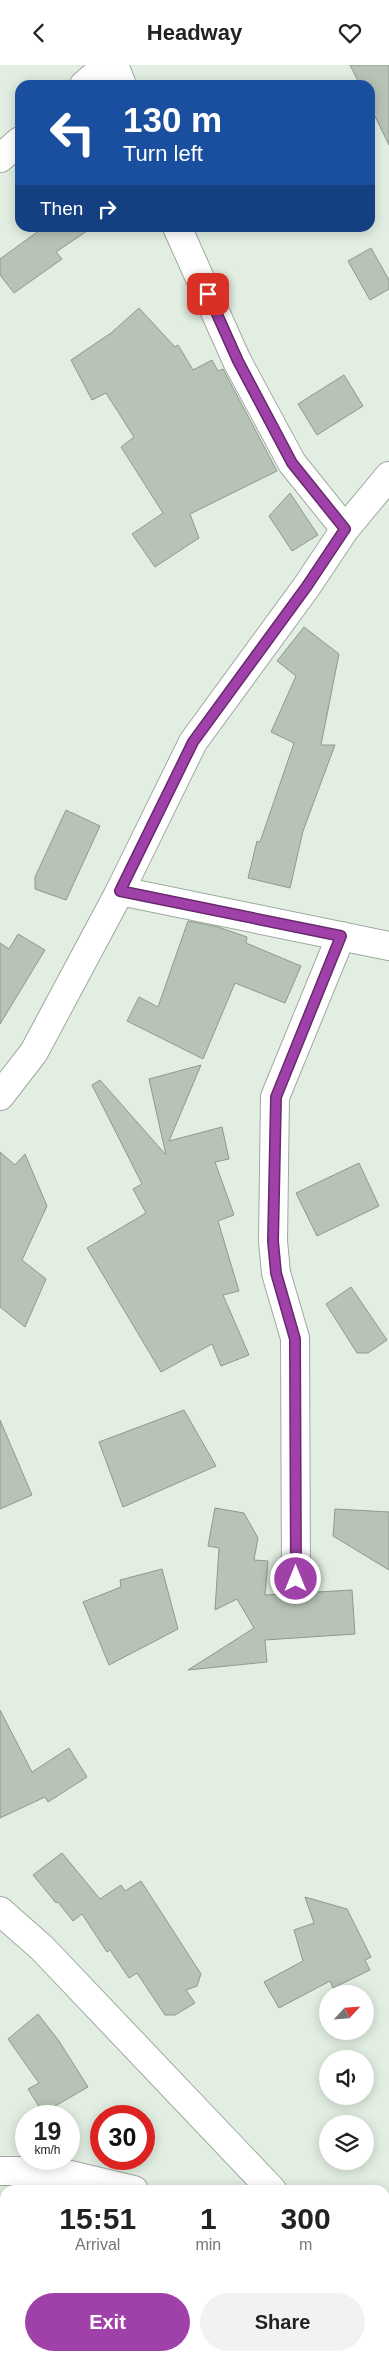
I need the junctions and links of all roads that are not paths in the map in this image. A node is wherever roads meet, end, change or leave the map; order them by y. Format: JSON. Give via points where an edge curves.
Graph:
{"nodes":[{"id":1,"x":107,"y":65,"type":"edge"},
{"id":2,"x":114,"y":65,"type":"edge"},
{"id":3,"x":90,"y":80,"type":"edge"},
{"id":4,"x":120,"y":80,"type":"edge"},
{"id":5,"x":15,"y":145,"type":"edge"},
{"id":6,"x":0,"y":158,"type":"edge"},
{"id":7,"x":180,"y":232,"type":"edge"},
{"id":8,"x":389,"y":476,"type":"edge"},
{"id":9,"x":345,"y":529,"type":"junction"},
{"id":10,"x":120,"y":891,"type":"junction"},
{"id":11,"x":341,"y":936,"type":"junction"},
{"id":12,"x":389,"y":946,"type":"edge"},
{"id":13,"x":0,"y":1097,"type":"edge"},
{"id":14,"x":296,"y":1579,"type":"dead end"},
{"id":15,"x":0,"y":1911,"type":"edge"},
{"id":16,"x":0,"y":2171,"type":"edge"},
{"id":17,"x":113,"y":2185,"type":"edge"},
{"id":18,"x":267,"y":2185,"type":"edge"}],
"edges":[{"from":1,"to":3,"type":"street"},
{"from":2,"to":4,"type":"street"},
{"from":5,"to":6,"type":"street"},
{"from":7,"to":9,"type":"street","via":[[238,361],[292,463]]},
{"from":8,"to":9,"type":"street"},
{"from":9,"to":10,"type":"street","via":[[193,742]]},
{"from":10,"to":11,"type":"street"},
{"from":10,"to":13,"type":"street","via":[[34,1052]]},
{"from":11,"to":12,"type":"street"},
{"from":11,"to":14,"type":"street","via":[[276,1097],[273,1241],[276,1273],[295,1339]]},
{"from":15,"to":18,"type":"street","via":[[42,1948]]},
{"from":16,"to":17,"type":"street","via":[[54,2171]]}]}
